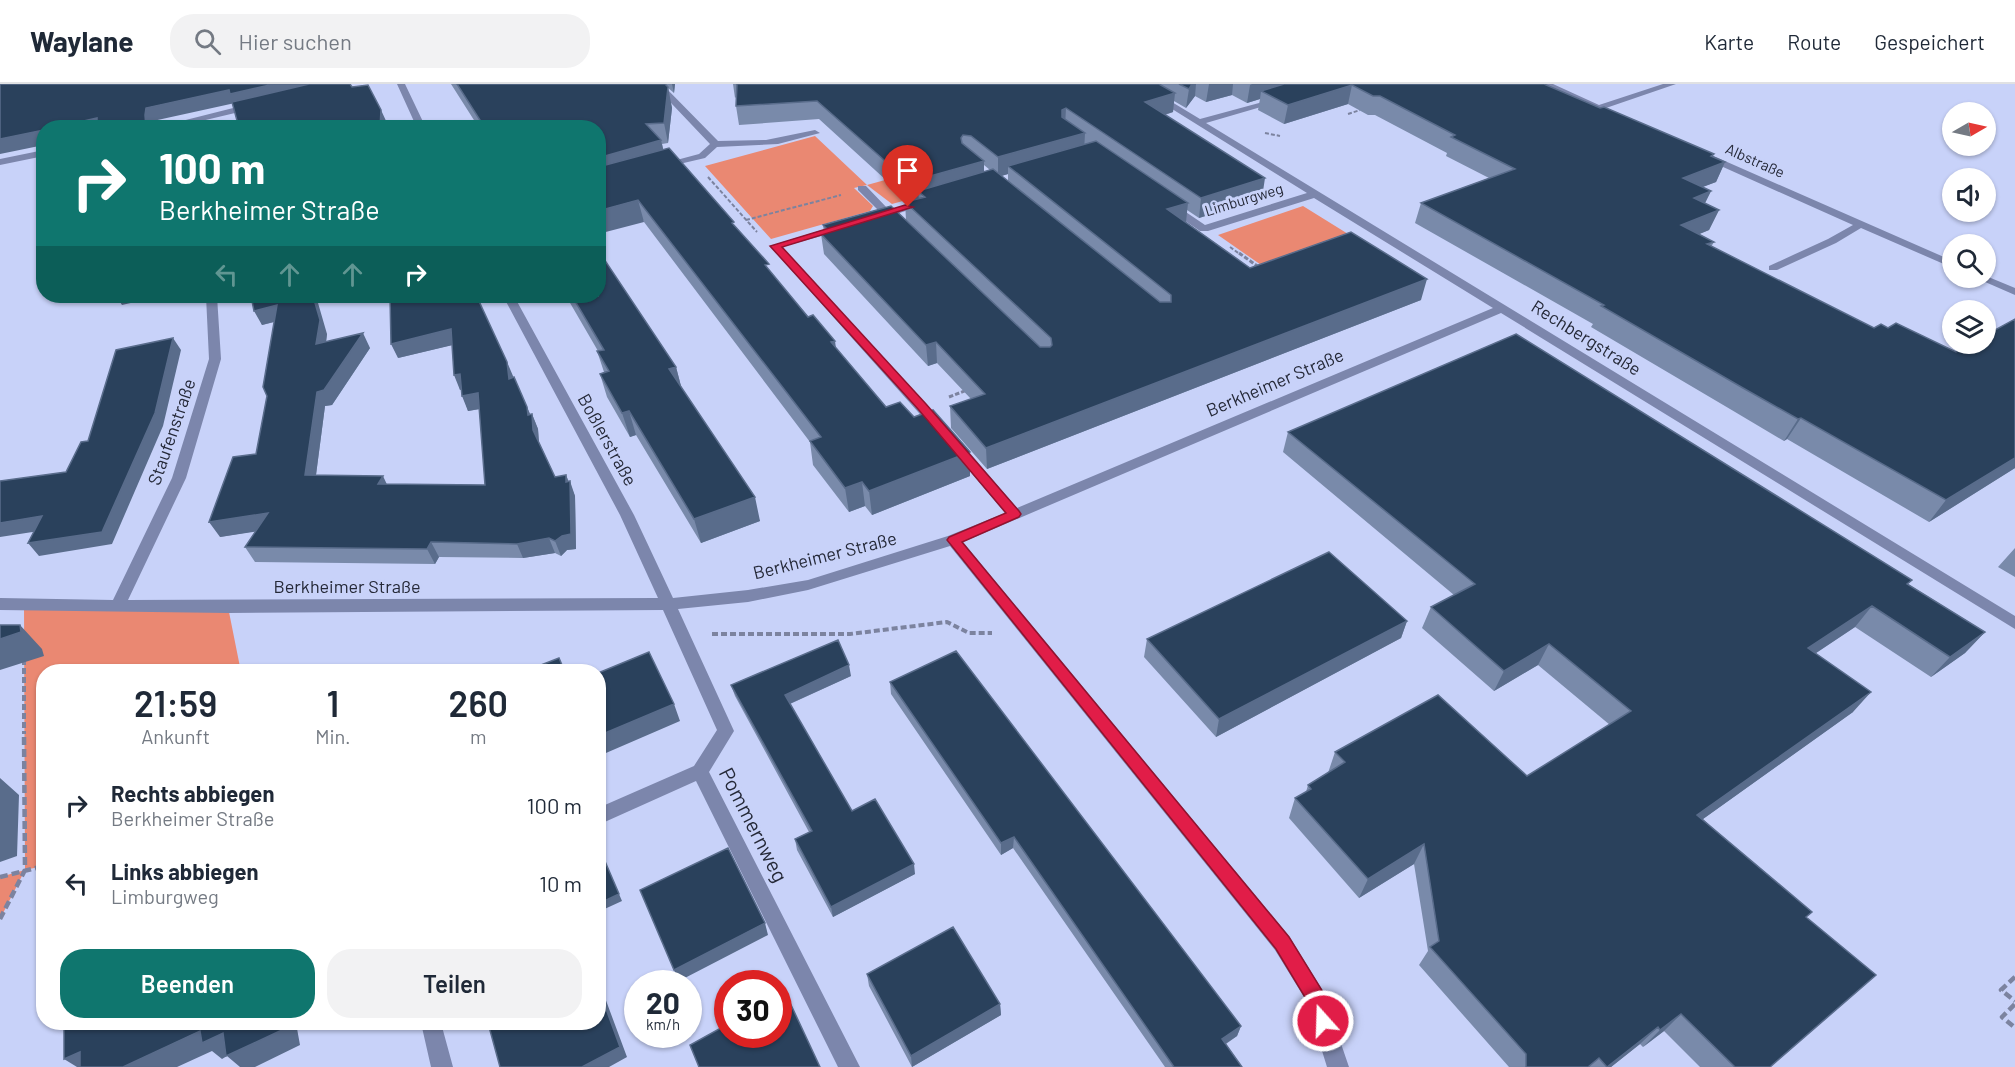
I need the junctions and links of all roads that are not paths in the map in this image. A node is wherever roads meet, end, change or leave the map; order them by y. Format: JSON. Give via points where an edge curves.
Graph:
{"nodes":[{"id":1,"x":401,"y":84,"type":"edge"},
{"id":2,"x":657,"y":84,"type":"edge"},
{"id":3,"x":1136,"y":84,"type":"edge"},
{"id":4,"x":1546,"y":84,"type":"edge"},
{"id":5,"x":1672,"y":84,"type":"edge"},
{"id":6,"x":1284,"y":98,"type":"edge"},
{"id":7,"x":262,"y":104,"type":"edge"},
{"id":8,"x":1598,"y":108,"type":"junction"},
{"id":9,"x":202,"y":120,"type":"edge"},
{"id":10,"x":418,"y":120,"type":"edge"},
{"id":11,"x":1200,"y":122,"type":"junction"},
{"id":12,"x":1630,"y":122,"type":"edge"},
{"id":13,"x":815,"y":133,"type":"edge"},
{"id":14,"x":715,"y":144,"type":"junction"},
{"id":15,"x":1694,"y":151,"type":"edge"},
{"id":16,"x":36,"y":155,"type":"edge"},
{"id":17,"x":0,"y":162,"type":"edge"},
{"id":18,"x":650,"y":171,"type":"edge"},
{"id":19,"x":864,"y":191,"type":"road end"},
{"id":20,"x":1315,"y":194,"type":"junction"},
{"id":21,"x":930,"y":201,"type":"edge"},
{"id":22,"x":1165,"y":202,"type":"edge"},
{"id":23,"x":886,"y":214,"type":"junction"},
{"id":24,"x":1861,"y":224,"type":"junction"},
{"id":25,"x":903,"y":229,"type":"edge"},
{"id":26,"x":1942,"y":260,"type":"edge"},
{"id":27,"x":1773,"y":268,"type":"dead end"},
{"id":28,"x":1996,"y":284,"type":"edge"},
{"id":29,"x":2015,"y":292,"type":"edge"},
{"id":30,"x":211,"y":303,"type":"edge"},
{"id":31,"x":512,"y":303,"type":"edge"},
{"id":32,"x":1503,"y":308,"type":"junction"},
{"id":33,"x":1014,"y":514,"type":"junction"},
{"id":34,"x":953,"y":540,"type":"junction"},
{"id":35,"x":0,"y":604,"type":"edge"},
{"id":36,"x":668,"y":604,"type":"junction"},
{"id":37,"x":118,"y":605,"type":"junction"},
{"id":38,"x":2015,"y":623,"type":"edge"},
{"id":39,"x":700,"y":771,"type":"junction"},
{"id":40,"x":606,"y":813,"type":"edge"},
{"id":41,"x":433,"y":1030,"type":"edge"},
{"id":42,"x":442,"y":1067,"type":"edge"},
{"id":43,"x":849,"y":1067,"type":"edge"},
{"id":44,"x":1338,"y":1067,"type":"edge"}],
"edges":[{"from":1,"to":10,"type":"street"},
{"from":2,"to":14,"type":"street"},
{"from":3,"to":11,"type":"street","name":"Rechbergstraße"},
{"from":4,"to":8,"type":"street"},
{"from":5,"to":8,"type":"street"},
{"from":6,"to":11,"type":"street"},
{"from":7,"to":9,"type":"street"},
{"from":8,"to":12,"type":"street"},
{"from":11,"to":20,"type":"street","name":"Rechbergstraße"},
{"from":13,"to":14,"type":"street","via":[[792,140]]},
{"from":14,"to":18,"type":"street","via":[[702,156]]},
{"from":15,"to":24,"type":"street","name":"Albstraße"},
{"from":16,"to":17,"type":"street"},
{"from":19,"to":23,"type":"street"},
{"from":20,"to":22,"type":"street","name":"Limburgweg","via":[[1204,229]]},
{"from":20,"to":32,"type":"street","name":"Rechbergstraße"},
{"from":21,"to":23,"type":"street"},
{"from":23,"to":25,"type":"street"},
{"from":23,"to":33,"type":"street","via":[[775,246],[922,406]]},
{"from":24,"to":26,"type":"street","name":"Albstraße"},
{"from":24,"to":27,"type":"street"},
{"from":28,"to":29,"type":"street"},
{"from":30,"to":37,"type":"street","name":"Staufenstraße","via":[[215,358],[179,478]]},
{"from":31,"to":36,"type":"street","name":"Boßlerstraße","via":[[627,515]]},
{"from":32,"to":33,"type":"street","name":"Berkheimer Straße"},
{"from":32,"to":38,"type":"street","name":"Rechbergstraße"},
{"from":33,"to":34,"type":"street","name":"Berkheimer Straße"},
{"from":34,"to":36,"type":"street","name":"Berkheimer Straße","via":[[808,585]]},
{"from":34,"to":44,"type":"street","via":[[1282,943],[1316,999]]},
{"from":35,"to":37,"type":"street","name":"Berkheimer Straße"},
{"from":36,"to":37,"type":"street","name":"Berkheimer Straße"},
{"from":36,"to":39,"type":"street","name":"Pommernweg","via":[[726,731]]},
{"from":39,"to":40,"type":"street"},
{"from":39,"to":43,"type":"street","name":"Pommernweg"},
{"from":41,"to":42,"type":"street"}]}
